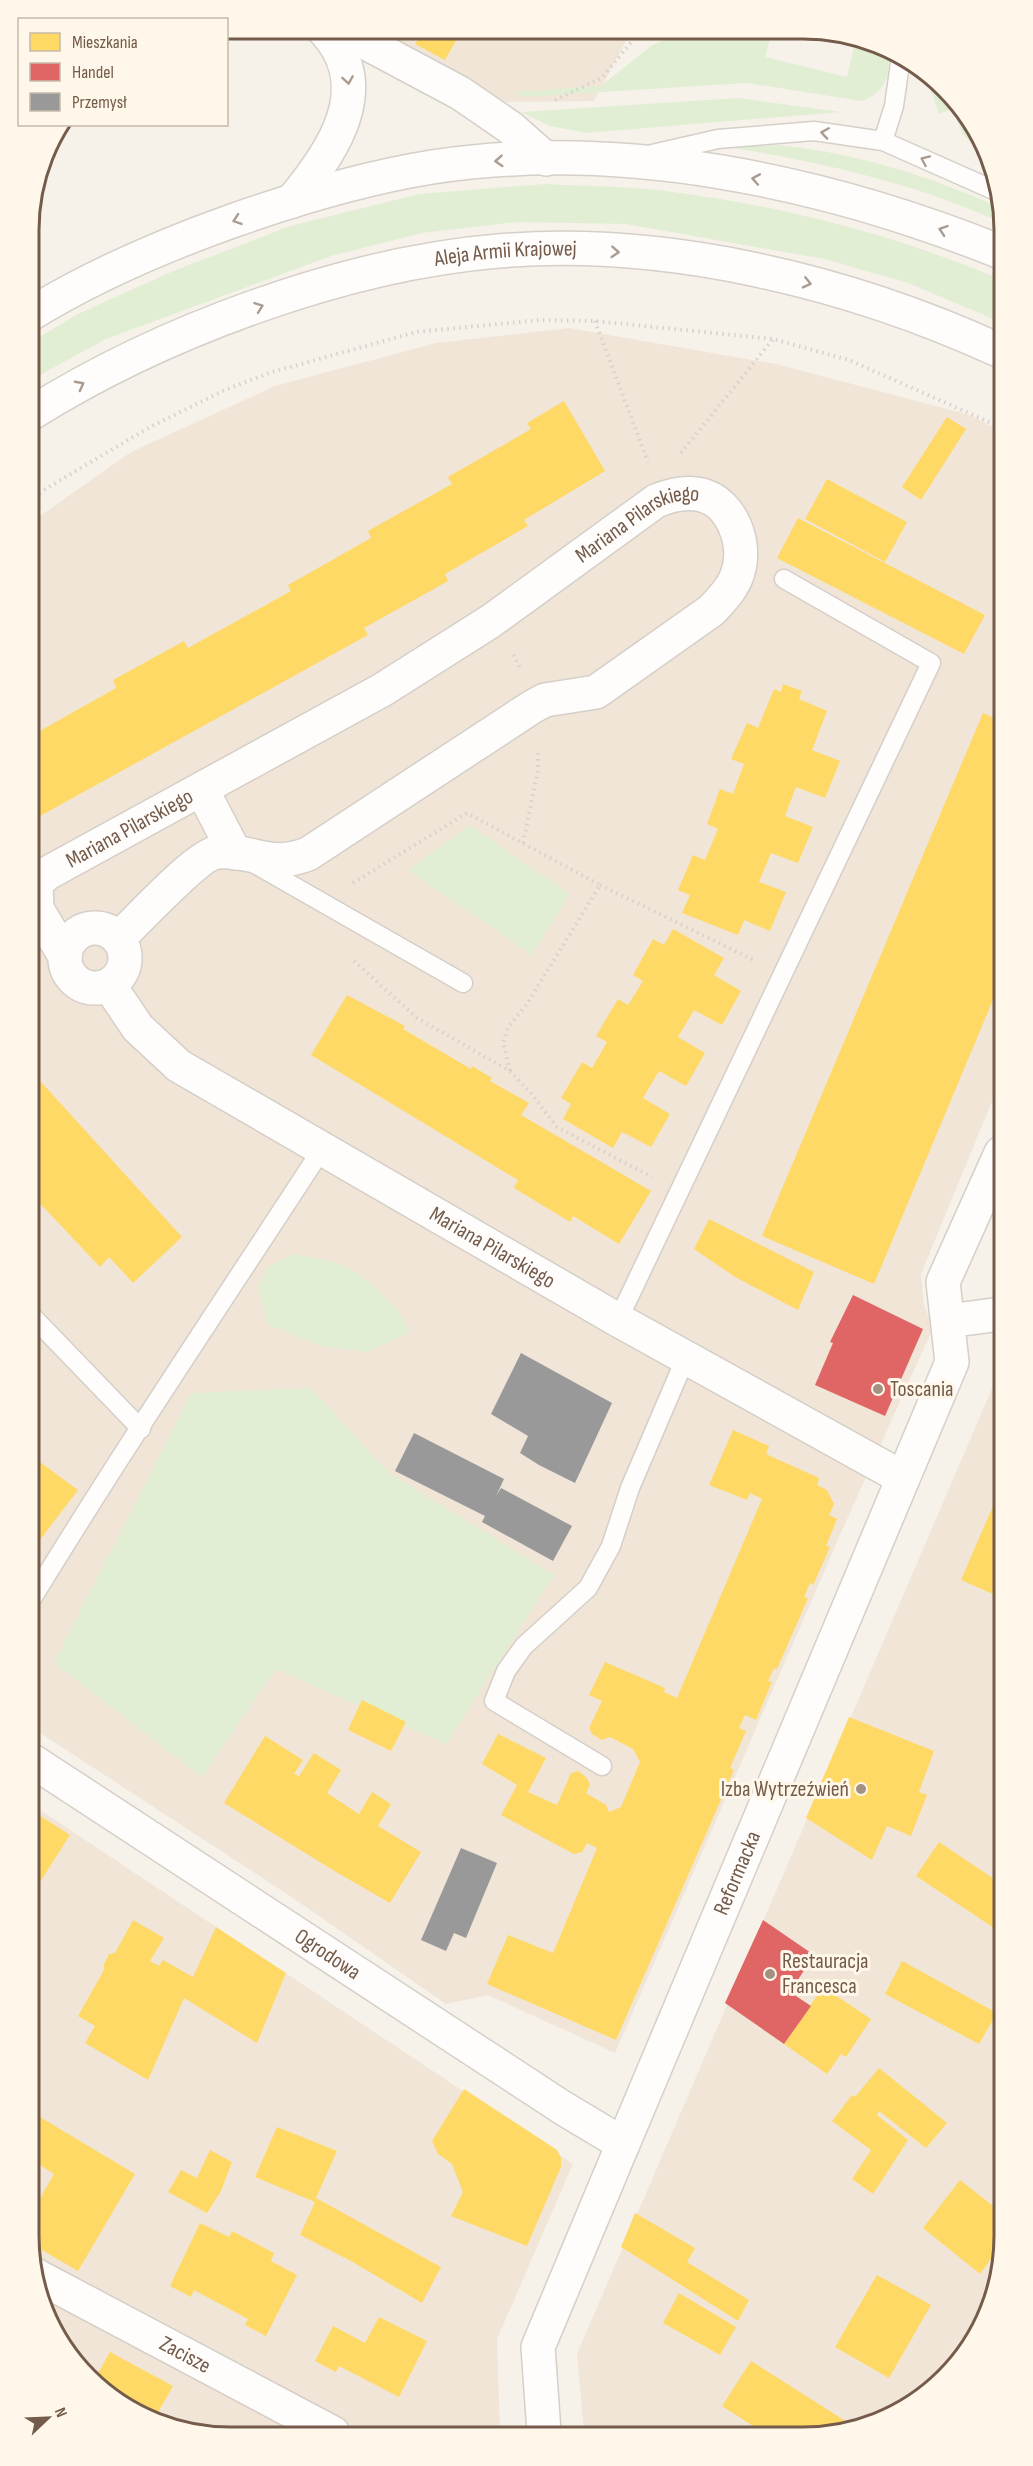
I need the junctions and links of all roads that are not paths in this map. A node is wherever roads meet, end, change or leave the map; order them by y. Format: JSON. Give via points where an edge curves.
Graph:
{"nodes":[{"id":1,"x":329,"y":39,"type":"edge"},
{"id":2,"x":359,"y":39,"type":"edge"},
{"id":3,"x":900,"y":66,"type":"edge"},
{"id":4,"x":883,"y":141,"type":"junction"},
{"id":5,"x":546,"y":159,"type":"junction"},
{"id":6,"x":621,"y":162,"type":"junction"},
{"id":7,"x":988,"y":188,"type":"edge"},
{"id":8,"x":292,"y":201,"type":"junction"},
{"id":9,"x":994,"y":249,"type":"edge"},
{"id":10,"x":39,"y":310,"type":"edge"},
{"id":11,"x":994,"y":348,"type":"edge"},
{"id":12,"x":39,"y":409,"type":"edge"},
{"id":13,"x":784,"y":579,"type":"dead end"},
{"id":14,"x":202,"y":790,"type":"junction"},
{"id":15,"x":235,"y":853,"type":"junction"},
{"id":16,"x":39,"y":881,"type":"edge"},
{"id":17,"x":39,"y":912,"type":"edge"},
{"id":18,"x":118,"y":939,"type":"junction"},
{"id":19,"x":64,"y":956,"type":"junction"},
{"id":20,"x":463,"y":983,"type":"dead end"},
{"id":21,"x":109,"y":985,"type":"junction"},
{"id":22,"x":322,"y":1149,"type":"junction"},
{"id":23,"x":994,"y":1169,"type":"edge"},
{"id":24,"x":994,"y":1315,"type":"edge"},
{"id":25,"x":618,"y":1320,"type":"junction"},
{"id":26,"x":948,"y":1321,"type":"junction"},
{"id":27,"x":39,"y":1323,"type":"edge"},
{"id":28,"x":686,"y":1358,"type":"junction"},
{"id":29,"x":141,"y":1429,"type":"junction"},
{"id":30,"x":903,"y":1478,"type":"junction"},
{"id":31,"x":39,"y":1587,"type":"edge"},
{"id":32,"x":39,"y":1765,"type":"edge"},
{"id":33,"x":602,"y":1766,"type":"dead end"},
{"id":34,"x":622,"y":2144,"type":"junction"},
{"id":35,"x":45,"y":2280,"type":"edge"},
{"id":36,"x":322,"y":2427,"type":"edge"},
{"id":37,"x":544,"y":2427,"type":"edge"}],
"edges":[{"from":1,"to":8,"type":"street","one_way":true,"via":[[348,73],[347,109],[317,171]]},
{"from":2,"to":5,"type":"street","via":[[460,93],[511,128]]},
{"from":3,"to":4,"type":"lane","via":[[894,106]]},
{"from":4,"to":6,"type":"lane","one_way":true,"via":[[814,131],[718,139]]},
{"from":7,"to":4,"type":"lane","one_way":true},
{"from":5,"to":6,"type":"street"},
{"from":5,"to":8,"type":"street","one_way":true,"via":[[432,167]]},
{"from":9,"to":6,"type":"street","one_way":true,"via":[[908,217],[820,191],[726,174]]},
{"from":8,"to":10,"type":"street","one_way":true,"via":[[149,254]]},
{"from":12,"to":11,"type":"street","name":"Aleja Armii Krajowej","one_way":true,"via":[[144,353],[272,302],[370,273],[498,251],[574,249],[717,264],[874,300],[940,323]]},
{"from":13,"to":25,"type":"lane","via":[[931,663]]},
{"from":14,"to":15,"type":"street","name":"Mariana Pilarskiego"},
{"from":14,"to":15,"type":"street","name":"Mariana Pilarskiego","via":[[382,690],[491,621],[656,501],[700,494],[712,498],[732,519],[740,545],[738,573],[725,597],[607,686],[585,696],[545,700],[532,707],[308,854],[283,861]]},
{"from":14,"to":16,"type":"street","name":"Mariana Pilarskiego"},
{"from":15,"to":18,"type":"street","name":"Mariana Pilarskiego","via":[[217,852],[199,860]]},
{"from":15,"to":20,"type":"lane"},
{"from":17,"to":19,"type":"street","name":"Mariana Pilarskiego"},
{"from":18,"to":19,"type":"street","via":[[102,928],[81,931],[67,945]]},
{"from":18,"to":21,"type":"street","via":[[124,948],[124,968]]},
{"from":19,"to":21,"type":"street","name":"Mariana Pilarskiego","via":[[76,982],[94,989]]},
{"from":21,"to":22,"type":"street","name":"Mariana Pilarskiego","via":[[138,1028],[179,1066]]},
{"from":22,"to":25,"type":"street","name":"Mariana Pilarskiego"},
{"from":22,"to":29,"type":"lane"},
{"from":23,"to":26,"type":"street","name":"Reformacka","via":[[943,1282]]},
{"from":24,"to":26,"type":"street"},
{"from":25,"to":28,"type":"street","name":"Mariana Pilarskiego"},
{"from":26,"to":30,"type":"street","name":"Reformacka","via":[[952,1362]]},
{"from":27,"to":29,"type":"lane"},
{"from":28,"to":30,"type":"street","name":"Mariana Pilarskiego"},
{"from":28,"to":33,"type":"lane","via":[[602,1563],[588,1588],[524,1646],[506,1671],[494,1701]]},
{"from":29,"to":31,"type":"lane","via":[[109,1473]]},
{"from":30,"to":34,"type":"street","name":"Reformacka"},
{"from":32,"to":34,"type":"street","name":"Ogrodowa"},
{"from":34,"to":37,"type":"street","name":"Reformacka","via":[[538,2347]]},
{"from":35,"to":36,"type":"street","name":"Zacisze"}]}
